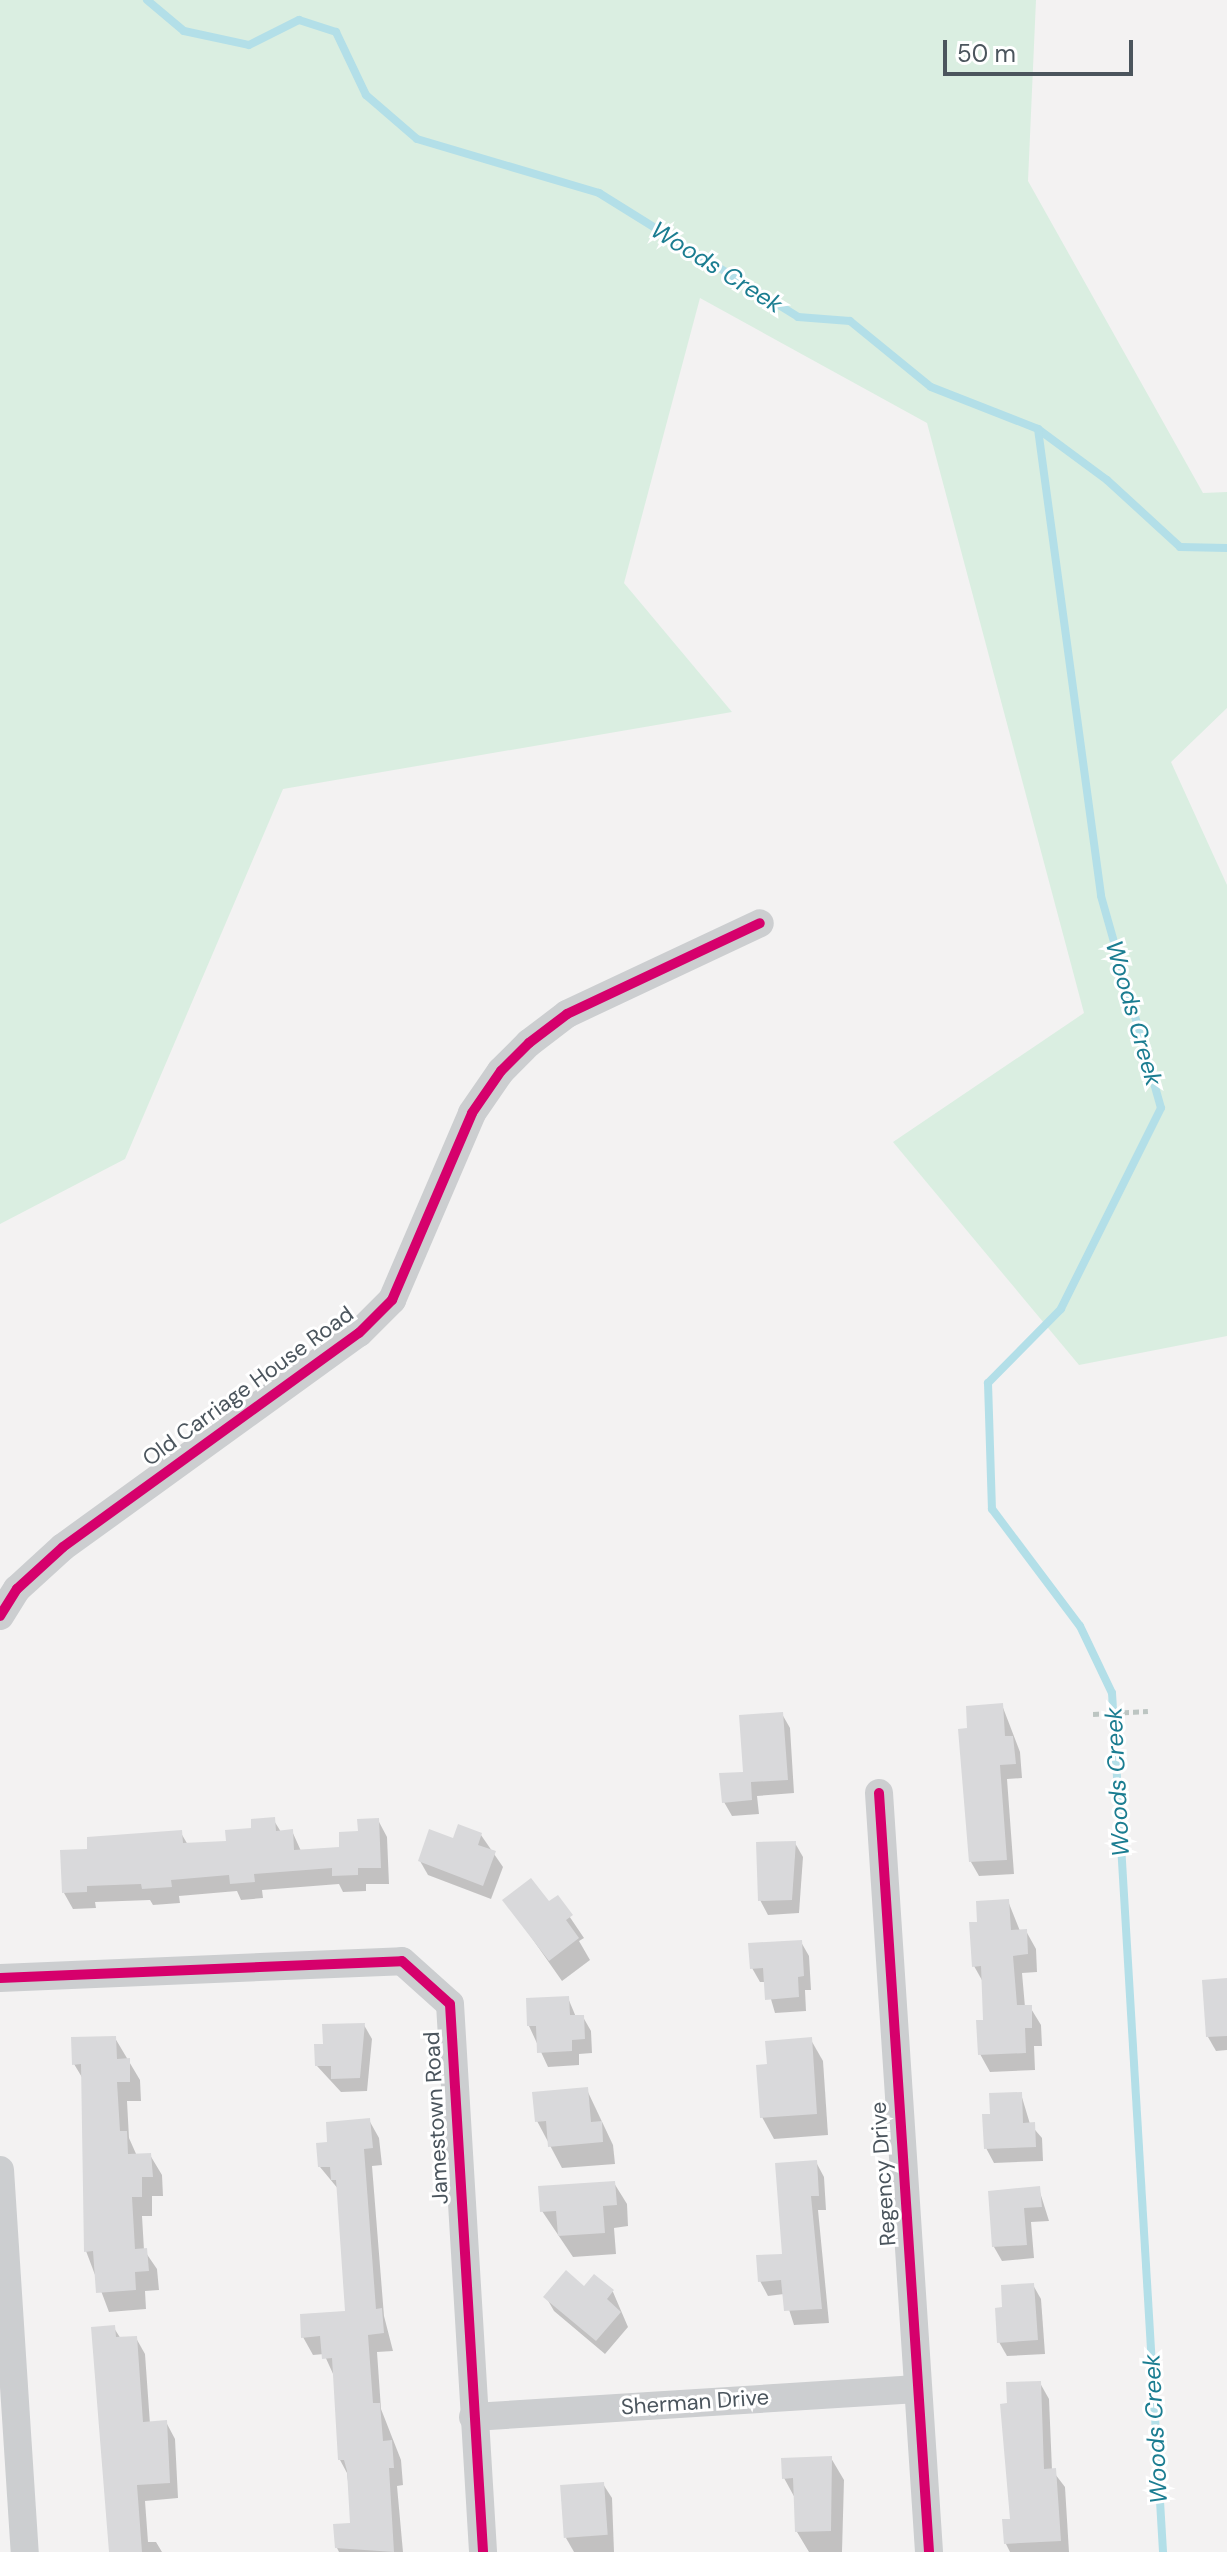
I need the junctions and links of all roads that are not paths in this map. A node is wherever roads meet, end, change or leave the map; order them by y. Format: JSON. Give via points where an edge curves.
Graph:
{"nodes":[{"id":1,"x":760,"y":923,"type":"dead end"},
{"id":2,"x":0,"y":1616,"type":"edge"},
{"id":3,"x":879,"y":1793,"type":"dead end"},
{"id":4,"x":0,"y":1978,"type":"edge"},
{"id":5,"x":0,"y":2170,"type":"edge"},
{"id":6,"x":917,"y":2389,"type":"junction"},
{"id":7,"x":473,"y":2417,"type":"junction"},
{"id":8,"x":25,"y":2552,"type":"edge"},
{"id":9,"x":483,"y":2552,"type":"edge"},
{"id":10,"x":929,"y":2552,"type":"edge"}],
"edges":[{"from":1,"to":2,"type":"street","name":"Old Carriage House Road","via":[[567,1014],[529,1043],[501,1071],[472,1113],[442,1194],[392,1300],[359,1333],[63,1547],[17,1589]]},
{"from":3,"to":6,"type":"street","name":"Regency Drive"},
{"from":4,"to":7,"type":"street","name":"Jamestown Road","via":[[402,1961],[450,2004]]},
{"from":5,"to":8,"type":"street"},
{"from":6,"to":7,"type":"street","name":"Sherman Drive"},
{"from":6,"to":10,"type":"street","name":"Regency Drive"},
{"from":7,"to":9,"type":"street","name":"Jamestown Road"}]}
